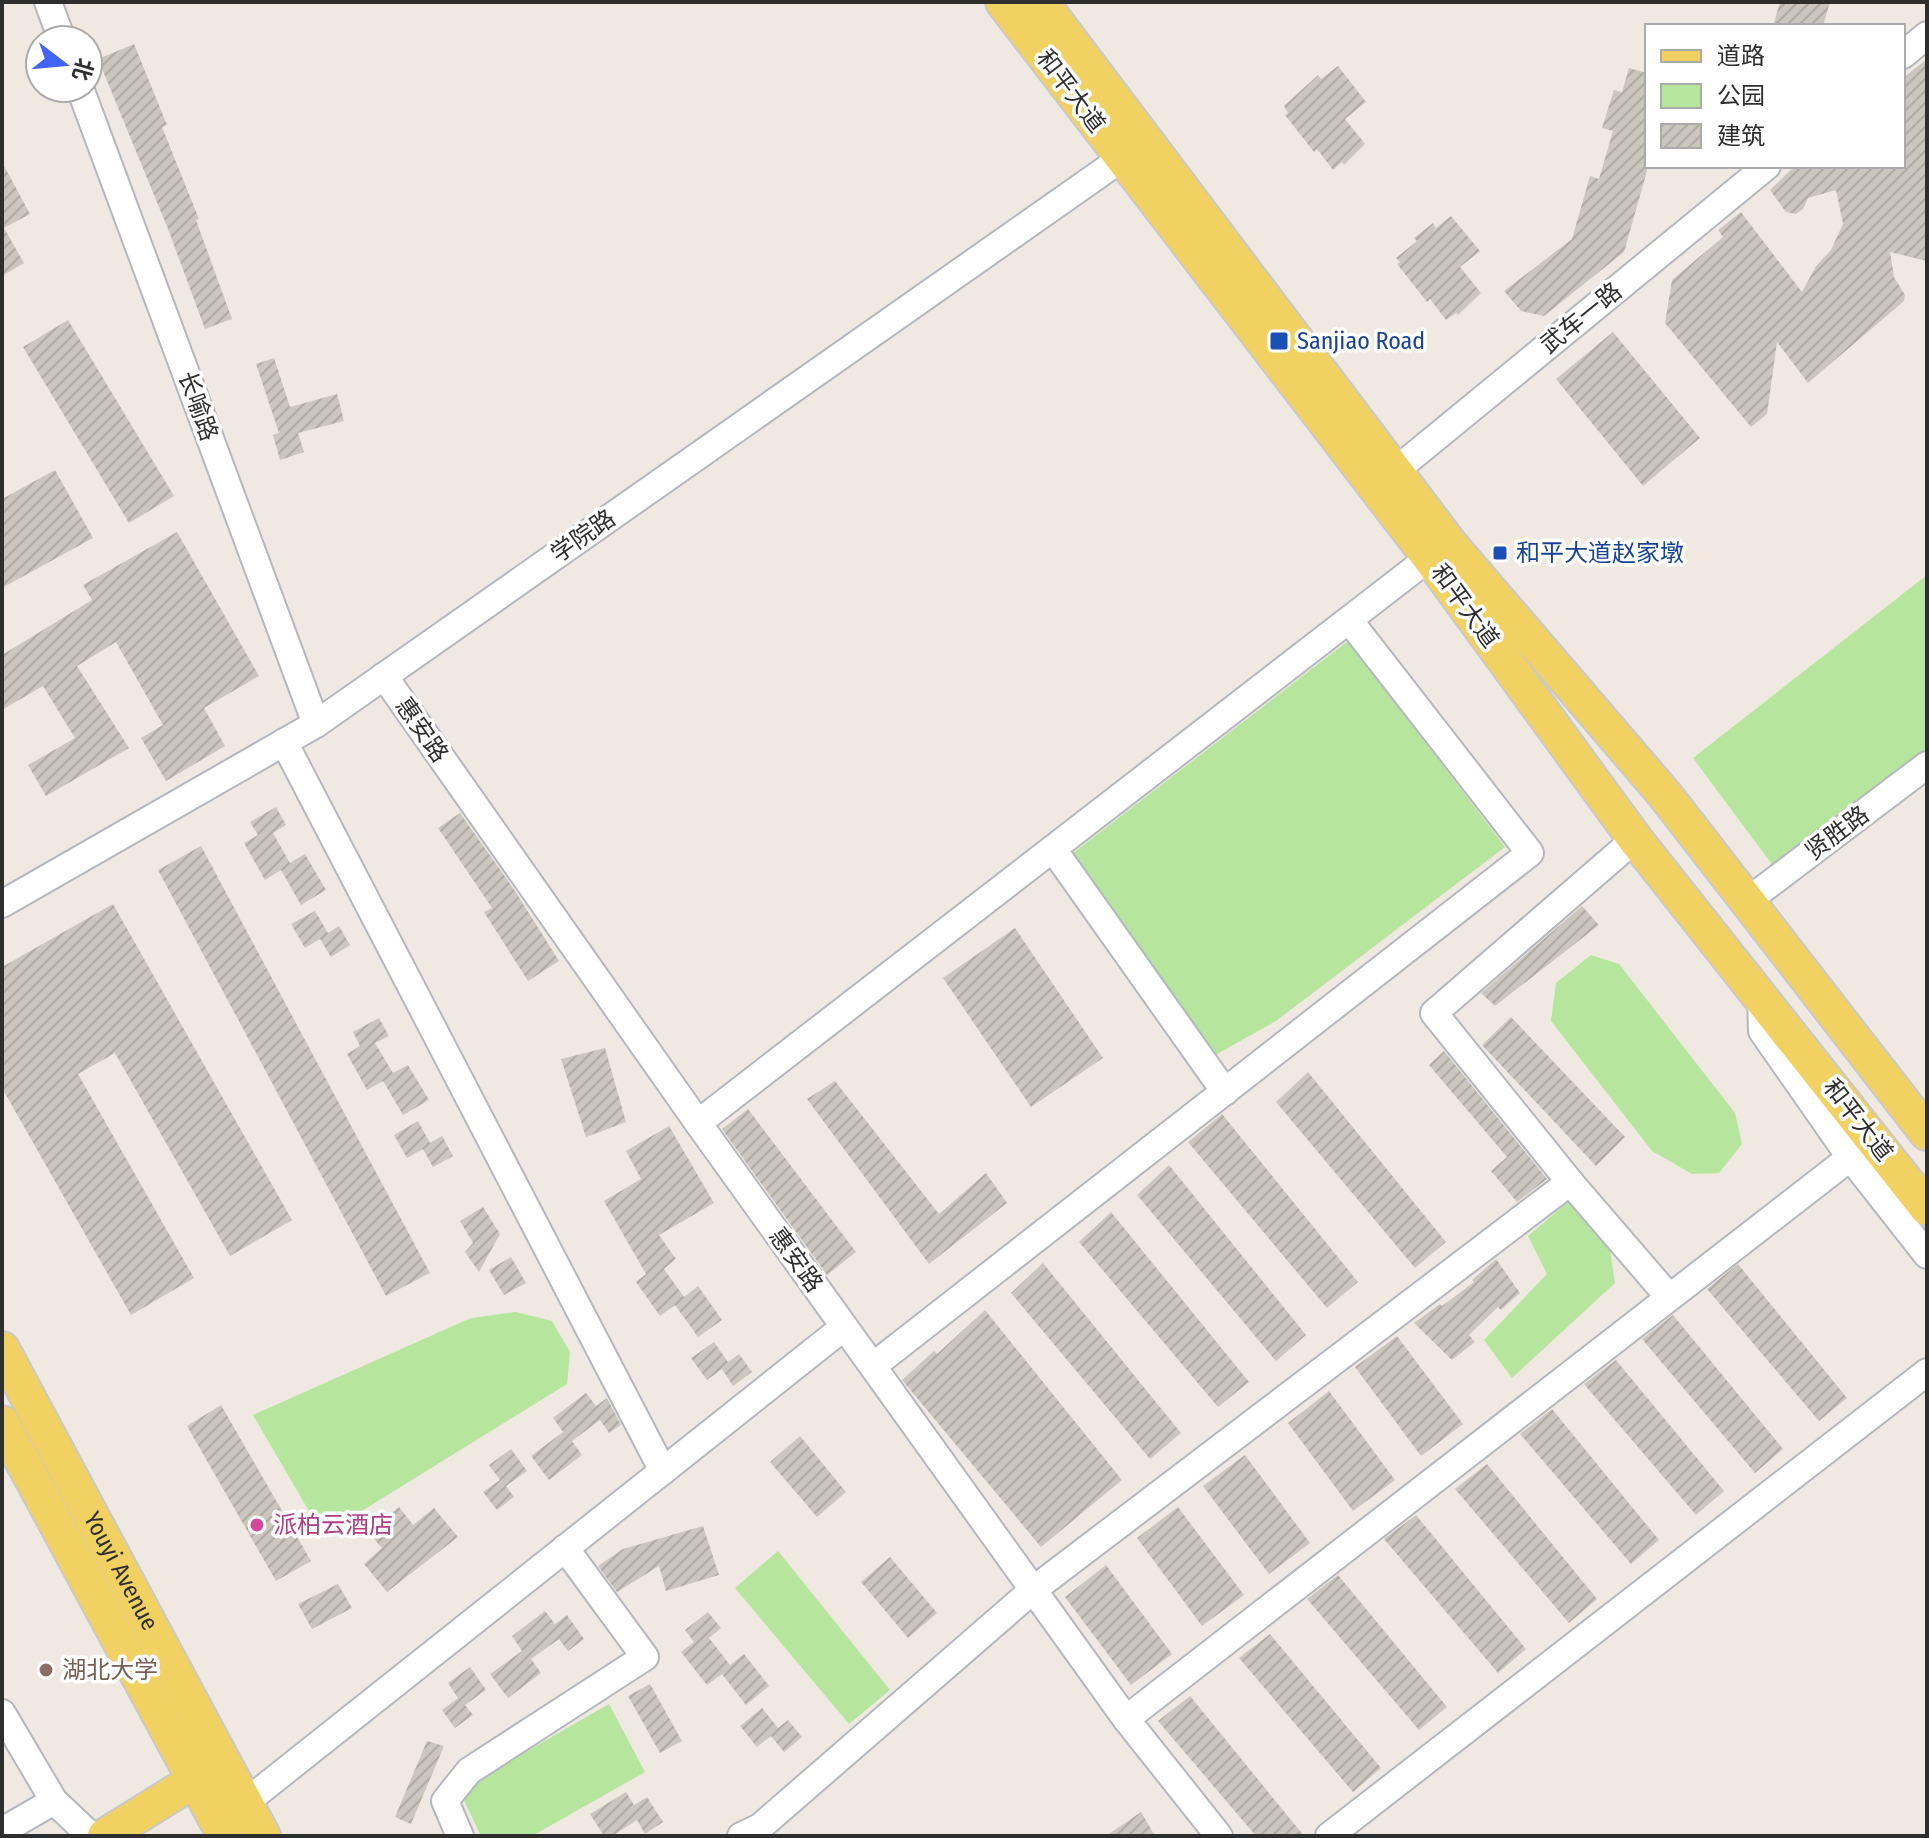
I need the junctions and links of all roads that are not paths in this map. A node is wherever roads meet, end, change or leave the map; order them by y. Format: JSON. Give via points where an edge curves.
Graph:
{"nodes":[{"id":1,"x":48,"y":2,"type":"edge"},
{"id":2,"x":1003,"y":2,"type":"edge"},
{"id":3,"x":1041,"y":2,"type":"edge"},
{"id":4,"x":56,"y":24,"type":"edge"},
{"id":5,"x":1927,"y":35,"type":"edge"},
{"id":6,"x":1905,"y":53,"type":"edge"},
{"id":7,"x":86,"y":104,"type":"edge"},
{"id":8,"x":1135,"y":149,"type":"junction"},
{"id":9,"x":1765,"y":168,"type":"edge"},
{"id":10,"x":1395,"y":471,"type":"junction"},
{"id":11,"x":1440,"y":550,"type":"junction"},
{"id":12,"x":1349,"y":620,"type":"junction"},
{"id":13,"x":384,"y":676,"type":"junction"},
{"id":14,"x":316,"y":724,"type":"junction"},
{"id":15,"x":284,"y":742,"type":"junction"},
{"id":16,"x":1927,"y":765,"type":"edge"},
{"id":17,"x":1635,"y":839,"type":"junction"},
{"id":18,"x":1053,"y":849,"type":"junction"},
{"id":19,"x":1746,"y":902,"type":"junction"},
{"id":20,"x":2,"y":904,"type":"edge"},
{"id":21,"x":1225,"y":1092,"type":"junction"},
{"id":22,"x":698,"y":1123,"type":"junction"},
{"id":23,"x":1927,"y":1133,"type":"edge"},
{"id":24,"x":1862,"y":1148,"type":"junction"},
{"id":25,"x":1570,"y":1182,"type":"junction"},
{"id":26,"x":1927,"y":1208,"type":"edge"},
{"id":27,"x":1927,"y":1255,"type":"edge"},
{"id":28,"x":1669,"y":1297,"type":"junction"},
{"id":29,"x":844,"y":1327,"type":"junction"},
{"id":30,"x":2,"y":1349,"type":"edge"},
{"id":31,"x":873,"y":1366,"type":"junction"},
{"id":32,"x":1927,"y":1372,"type":"edge"},
{"id":33,"x":2,"y":1423,"type":"edge"},
{"id":34,"x":663,"y":1471,"type":"junction"},
{"id":35,"x":565,"y":1548,"type":"junction"},
{"id":36,"x":1033,"y":1590,"type":"junction"},
{"id":37,"x":2,"y":1713,"type":"edge"},
{"id":38,"x":1126,"y":1719,"type":"junction"},
{"id":39,"x":195,"y":1780,"type":"junction"},
{"id":40,"x":54,"y":1801,"type":"junction"},
{"id":41,"x":246,"y":1802,"type":"junction"},
{"id":42,"x":2,"y":1831,"type":"edge"},
{"id":43,"x":91,"y":1836,"type":"edge"},
{"id":44,"x":105,"y":1836,"type":"edge"},
{"id":45,"x":225,"y":1836,"type":"edge"},
{"id":46,"x":263,"y":1836,"type":"edge"},
{"id":47,"x":460,"y":1836,"type":"edge"},
{"id":48,"x":741,"y":1836,"type":"edge"},
{"id":49,"x":1219,"y":1836,"type":"edge"},
{"id":50,"x":1329,"y":1836,"type":"edge"}],
"edges":[{"from":1,"to":4,"type":"street"},
{"from":2,"to":8,"type":"main road","name":"和平大道"},
{"from":3,"to":8,"type":"main road","name":"和平大道"},
{"from":5,"to":6,"type":"street"},
{"from":7,"to":14,"type":"street","name":"长喻路"},
{"from":8,"to":10,"type":"main road","name":"和平大道"},
{"from":8,"to":11,"type":"main road","name":"和平大道"},
{"from":8,"to":13,"type":"street","name":"学院路"},
{"from":9,"to":10,"type":"street","name":"武车一路"},
{"from":10,"to":11,"type":"main road","name":"和平大道"},
{"from":11,"to":12,"type":"street"},
{"from":11,"to":17,"type":"main road","name":"和平大道"},
{"from":11,"to":19,"type":"main road","name":"和平大道","via":[[1665,795]]},
{"from":12,"to":18,"type":"street"},
{"from":12,"to":21,"type":"street","via":[[1530,853]]},
{"from":13,"to":14,"type":"street","name":"学院路"},
{"from":13,"to":22,"type":"street","name":"惠安路"},
{"from":14,"to":15,"type":"street","name":"学院路"},
{"from":15,"to":20,"type":"street","name":"学院路"},
{"from":15,"to":34,"type":"street"},
{"from":16,"to":19,"type":"street","name":"贤胜路"},
{"from":17,"to":24,"type":"main road","name":"和平大道","via":[[1761,997]]},
{"from":17,"to":25,"type":"street","via":[[1434,1013]]},
{"from":18,"to":21,"type":"street"},
{"from":18,"to":22,"type":"street"},
{"from":19,"to":23,"type":"main road","name":"和平大道"},
{"from":21,"to":31,"type":"street"},
{"from":22,"to":29,"type":"street","name":"惠安路"},
{"from":24,"to":26,"type":"main road","name":"和平大道"},
{"from":24,"to":27,"type":"street"},
{"from":24,"to":28,"type":"street"},
{"from":25,"to":28,"type":"street"},
{"from":25,"to":36,"type":"street"},
{"from":28,"to":38,"type":"street"},
{"from":29,"to":31,"type":"street","name":"惠安路"},
{"from":29,"to":34,"type":"street"},
{"from":30,"to":41,"type":"main road","name":"Youyi Avenue"},
{"from":31,"to":36,"type":"street","name":"惠安路"},
{"from":32,"to":50,"type":"street"},
{"from":33,"to":39,"type":"main road","name":"Youyi Avenue"},
{"from":34,"to":35,"type":"street"},
{"from":35,"to":41,"type":"street"},
{"from":35,"to":47,"type":"street","via":[[645,1657],[469,1771],[445,1801]]},
{"from":36,"to":38,"type":"street","name":"惠安路"},
{"from":36,"to":48,"type":"street","via":[[760,1827]]},
{"from":37,"to":40,"type":"street"},
{"from":38,"to":49,"type":"street","name":"惠安路"},
{"from":39,"to":44,"type":"main road"},
{"from":39,"to":45,"type":"main road","name":"Youyi Avenue"},
{"from":40,"to":42,"type":"street"},
{"from":40,"to":43,"type":"street"},
{"from":41,"to":46,"type":"main road","name":"Youyi Avenue"}]}
